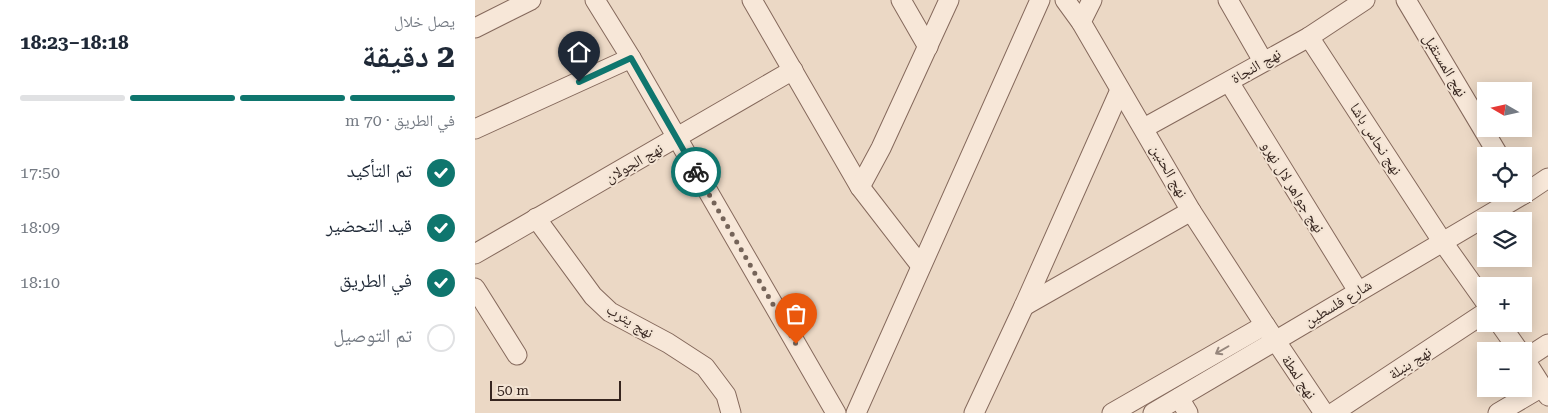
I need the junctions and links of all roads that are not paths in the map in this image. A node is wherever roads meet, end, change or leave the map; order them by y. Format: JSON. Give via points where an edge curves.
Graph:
{"nodes":[{"id":1,"x":531,"y":0,"type":"edge"},
{"id":2,"x":595,"y":0,"type":"edge"},
{"id":3,"x":752,"y":0,"type":"edge"},
{"id":4,"x":901,"y":0,"type":"edge"},
{"id":5,"x":949,"y":0,"type":"edge"},
{"id":6,"x":1040,"y":0,"type":"edge"},
{"id":7,"x":1065,"y":0,"type":"edge"},
{"id":8,"x":1092,"y":0,"type":"edge"},
{"id":9,"x":1228,"y":0,"type":"edge"},
{"id":10,"x":1365,"y":0,"type":"edge"},
{"id":11,"x":1405,"y":0,"type":"edge"},
{"id":12,"x":1081,"y":22,"type":"junction"},
{"id":13,"x":475,"y":28,"type":"edge"},
{"id":14,"x":1309,"y":37,"type":"junction"},
{"id":15,"x":928,"y":47,"type":"junction"},
{"id":16,"x":631,"y":58,"type":"junction"},
{"id":17,"x":1263,"y":61,"type":"junction"},
{"id":18,"x":793,"y":70,"type":"junction"},
{"id":19,"x":1229,"y":82,"type":"junction"},
{"id":20,"x":1120,"y":90,"type":"junction"},
{"id":21,"x":1144,"y":128,"type":"junction"},
{"id":22,"x":475,"y":129,"type":"edge"},
{"id":23,"x":677,"y":138,"type":"junction"},
{"id":24,"x":1494,"y":147,"type":"edge"},
{"id":25,"x":1548,"y":178,"type":"edge"},
{"id":26,"x":859,"y":187,"type":"junction"},
{"id":27,"x":1532,"y":188,"type":"edge"},
{"id":28,"x":1510,"y":202,"type":"edge"},
{"id":29,"x":1191,"y":211,"type":"junction"},
{"id":30,"x":537,"y":218,"type":"junction"},
{"id":31,"x":1442,"y":242,"type":"junction"},
{"id":32,"x":475,"y":254,"type":"edge"},
{"id":33,"x":921,"y":266,"type":"junction"},
{"id":34,"x":475,"y":288,"type":"edge"},
{"id":35,"x":1357,"y":291,"type":"junction"},
{"id":36,"x":1477,"y":291,"type":"edge"},
{"id":37,"x":1024,"y":306,"type":"junction"},
{"id":38,"x":1477,"y":318,"type":"edge"},
{"id":39,"x":1270,"y":333,"type":"junction"},
{"id":40,"x":1548,"y":344,"type":"edge"},
{"id":41,"x":1532,"y":352,"type":"edge"},
{"id":42,"x":517,"y":355,"type":"dead end"},
{"id":43,"x":1532,"y":371,"type":"edge"},
{"id":44,"x":1545,"y":392,"type":"edge"},
{"id":45,"x":1183,"y":405,"type":"edge"},
{"id":46,"x":731,"y":413,"type":"edge"},
{"id":47,"x":836,"y":413,"type":"edge"},
{"id":48,"x":856,"y":413,"type":"edge"},
{"id":49,"x":974,"y":413,"type":"edge"},
{"id":50,"x":1112,"y":413,"type":"edge"},
{"id":51,"x":1153,"y":413,"type":"edge"},
{"id":52,"x":1324,"y":413,"type":"edge"},
{"id":53,"x":1333,"y":413,"type":"edge"},
{"id":54,"x":1498,"y":413,"type":"edge"}],
"edges":[{"from":1,"to":13,"type":"street"},
{"from":2,"to":16,"type":"street"},
{"from":3,"to":18,"type":"street"},
{"from":4,"to":15,"type":"street"},
{"from":5,"to":15,"type":"street"},
{"from":6,"to":33,"type":"street"},
{"from":7,"to":12,"type":"street","name":"نهج الحنين"},
{"from":8,"to":12,"type":"street"},
{"from":9,"to":17,"type":"street"},
{"from":10,"to":14,"type":"street","name":"نهج النجاة"},
{"from":11,"to":24,"type":"street","name":"نهج المستقبل"},
{"from":12,"to":20,"type":"street","name":"نهج الحنين"},
{"from":14,"to":17,"type":"street","name":"نهج النجاة"},
{"from":14,"to":31,"type":"street","name":"نهج نحاس باشا"},
{"from":15,"to":26,"type":"street"},
{"from":16,"to":22,"type":"street"},
{"from":16,"to":23,"type":"street"},
{"from":17,"to":19,"type":"street","name":"نهج النجاة"},
{"from":18,"to":23,"type":"street","name":"نهج الجولان"},
{"from":18,"to":26,"type":"street"},
{"from":19,"to":21,"type":"street","name":"نهج النجاة"},
{"from":19,"to":35,"type":"street","name":"نهج جواهر لال نهرو"},
{"from":20,"to":21,"type":"street","name":"نهج الحنين"},
{"from":20,"to":37,"type":"street"},
{"from":21,"to":29,"type":"street","name":"نهج الحنين"},
{"from":23,"to":30,"type":"street","name":"نهج الجولان"},
{"from":23,"to":47,"type":"street"},
{"from":25,"to":27,"type":"street","name":"شارع فلسطين"},
{"from":26,"to":33,"type":"street"},
{"from":28,"to":31,"type":"street","name":"شارع فلسطين"},
{"from":29,"to":37,"type":"street"},
{"from":29,"to":39,"type":"street","name":"نهج الحنين"},
{"from":30,"to":32,"type":"street","name":"نهج الجولان"},
{"from":30,"to":46,"type":"street","name":"نهج يثرب","via":[[593,296],[610,312],[705,367],[726,395]]},
{"from":31,"to":35,"type":"street","name":"شارع فلسطين"},
{"from":31,"to":36,"type":"street","name":"نهج نحاس باشا"},
{"from":33,"to":48,"type":"street"},
{"from":34,"to":42,"type":"street"},
{"from":35,"to":39,"type":"street","name":"شارع فلسطين"},
{"from":37,"to":49,"type":"street"},
{"from":38,"to":53,"type":"street","name":"نهج بنبلة"},
{"from":39,"to":45,"type":"street","name":"شارع فلسطين"},
{"from":39,"to":50,"type":"street","one_way":true},
{"from":39,"to":52,"type":"street","name":"نهج لمطة"},
{"from":40,"to":41,"type":"street"},
{"from":43,"to":44,"type":"street"},
{"from":44,"to":54,"type":"street"},
{"from":45,"to":51,"type":"street","name":"شارع فلسطين"}]}
